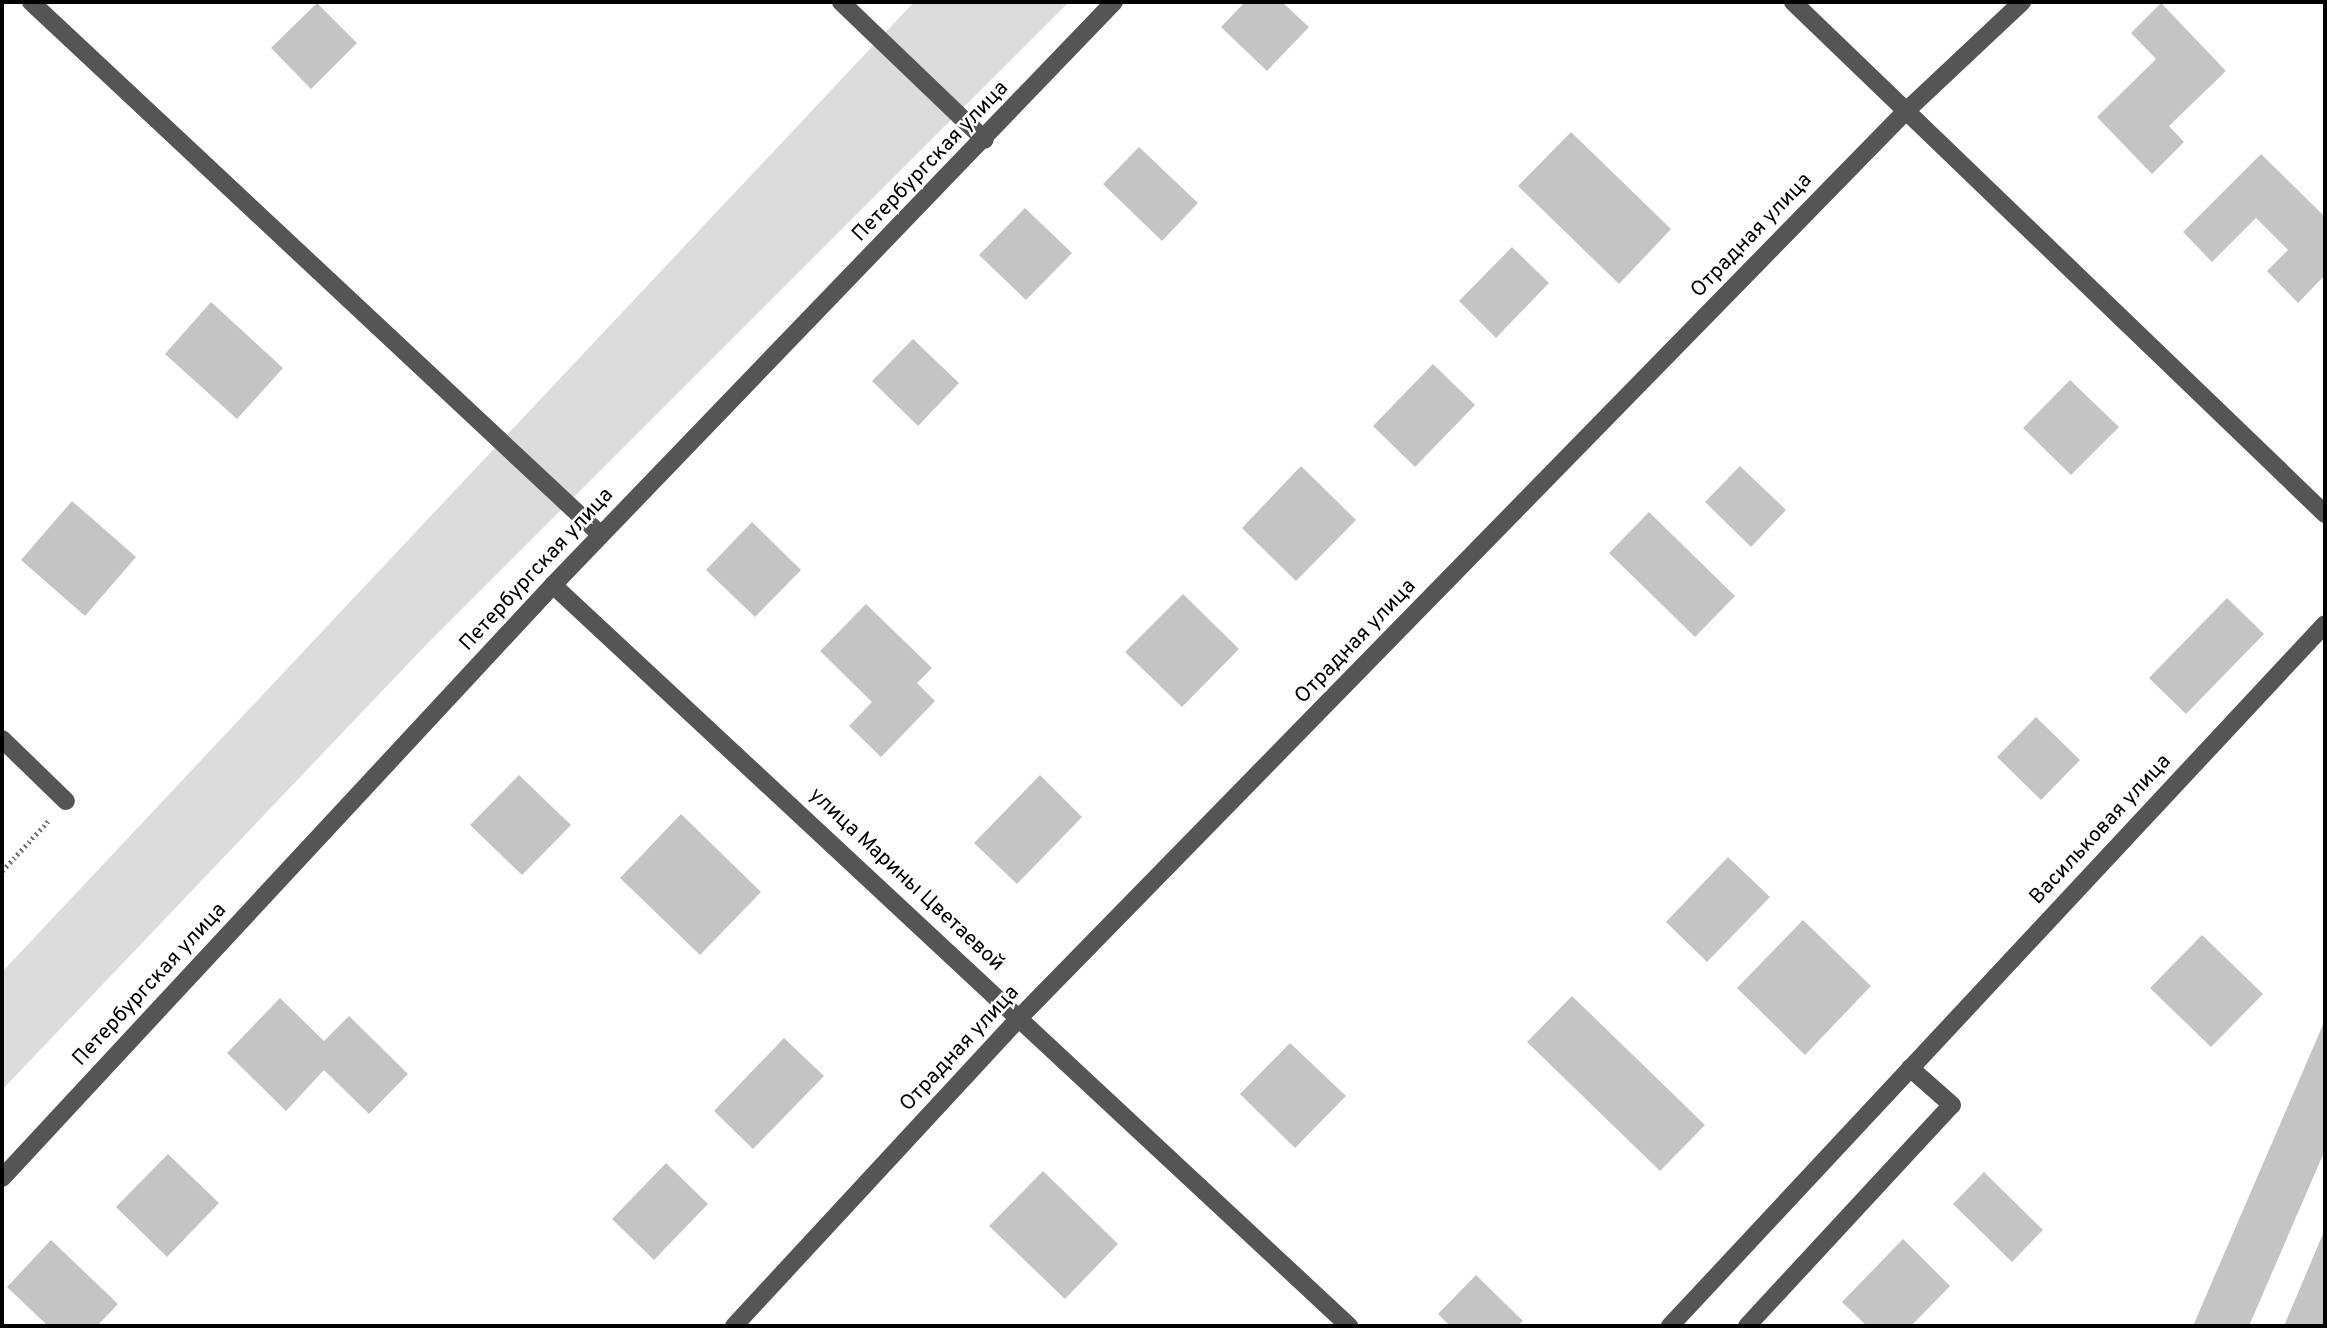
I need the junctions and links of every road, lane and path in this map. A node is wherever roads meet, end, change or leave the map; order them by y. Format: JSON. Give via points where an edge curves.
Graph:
{"nodes":[{"id":1,"x":31,"y":2,"type":"edge"},
{"id":2,"x":841,"y":2,"type":"edge"},
{"id":3,"x":1114,"y":2,"type":"edge"},
{"id":4,"x":1793,"y":2,"type":"edge"},
{"id":5,"x":2022,"y":2,"type":"edge"},
{"id":6,"x":1905,"y":112,"type":"junction"},
{"id":7,"x":985,"y":140,"type":"junction"},
{"id":8,"x":2325,"y":514,"type":"edge"},
{"id":9,"x":601,"y":535,"type":"junction"},
{"id":10,"x":552,"y":585,"type":"junction"},
{"id":11,"x":2325,"y":624,"type":"edge"},
{"id":12,"x":2,"y":739,"type":"edge"},
{"id":13,"x":66,"y":802,"type":"joint"},
{"id":14,"x":2,"y":871,"type":"edge"},
{"id":15,"x":1021,"y":1016,"type":"junction"},
{"id":16,"x":1910,"y":1068,"type":"junction"},
{"id":17,"x":2,"y":1178,"type":"edge"},
{"id":18,"x":734,"y":1326,"type":"edge"},
{"id":19,"x":1349,"y":1326,"type":"edge"},
{"id":20,"x":1670,"y":1326,"type":"edge"},
{"id":21,"x":1747,"y":1326,"type":"edge"}],
"edges":[{"from":1,"to":9,"type":"street"},
{"from":2,"to":7,"type":"street"},
{"from":3,"to":7,"type":"street","name":"Петербургская улица"},
{"from":4,"to":6,"type":"street"},
{"from":5,"to":6,"type":"street","name":"Отрадная улица"},
{"from":6,"to":8,"type":"street"},
{"from":6,"to":15,"type":"street","name":"Отрадная улица"},
{"from":7,"to":9,"type":"street","name":"Петербургская улица"},
{"from":9,"to":10,"type":"street","name":"Петербургская улица"},
{"from":10,"to":15,"type":"street","name":"улица Марины Цветаевой"},
{"from":10,"to":17,"type":"street","name":"Петербургская улица"},
{"from":11,"to":16,"type":"street","name":"Васильковая улица"},
{"from":12,"to":13,"type":"street"},
{"from":13,"to":14,"type":"path"},
{"from":15,"to":18,"type":"street","name":"Отрадная улица"},
{"from":15,"to":19,"type":"street","name":"улица Марины Цветаевой"},
{"from":16,"to":20,"type":"street","name":"Васильковая улица"},
{"from":16,"to":21,"type":"street","via":[[1952,1105]]}]}
